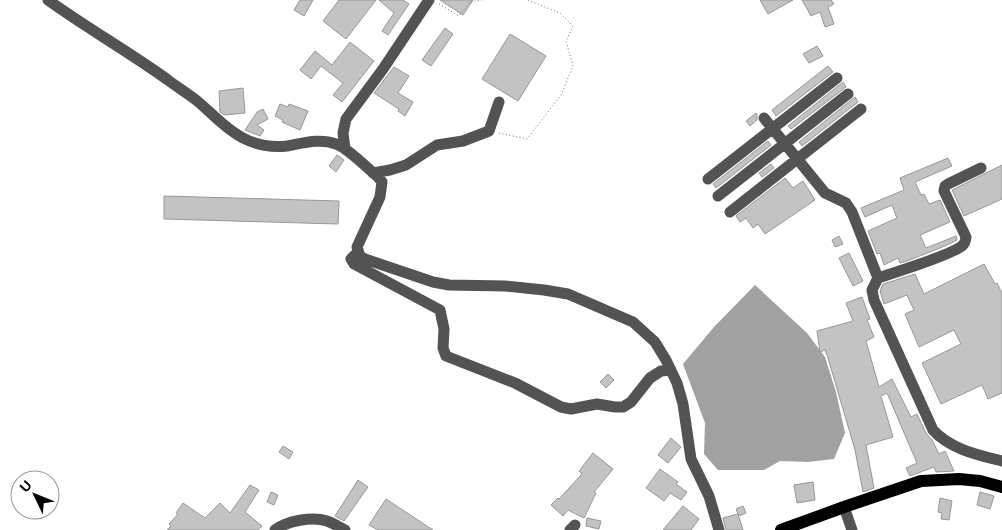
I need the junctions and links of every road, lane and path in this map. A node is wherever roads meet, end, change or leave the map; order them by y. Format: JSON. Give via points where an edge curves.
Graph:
{"nodes":[{"id":1,"x":48,"y":0,"type":"edge"},
{"id":2,"x":482,"y":0,"type":"edge"},
{"id":3,"x":528,"y":0,"type":"edge"},
{"id":4,"x":434,"y":2,"type":"edge"},
{"id":5,"x":837,"y":78,"type":"dead end"},
{"id":6,"x":848,"y":94,"type":"dead end"},
{"id":7,"x":499,"y":102,"type":"dead end"},
{"id":8,"x":861,"y":109,"type":"dead end"},
{"id":9,"x":764,"y":118,"type":"dead end"},
{"id":10,"x":772,"y":129,"type":"junction"},
{"id":11,"x":488,"y":131,"type":"junction"},
{"id":12,"x":784,"y":145,"type":"junction"},
{"id":13,"x":345,"y":149,"type":"junction"},
{"id":14,"x":796,"y":160,"type":"junction"},
{"id":15,"x":981,"y":168,"type":"dead end"},
{"id":16,"x":373,"y":172,"type":"junction"},
{"id":17,"x":708,"y":179,"type":"dead end"},
{"id":18,"x":718,"y":196,"type":"dead end"},
{"id":19,"x":730,"y":212,"type":"dead end"},
{"id":20,"x":358,"y":252,"type":"junction"},
{"id":21,"x":878,"y":278,"type":"junction"},
{"id":22,"x":671,"y":370,"type":"junction"},
{"id":23,"x":1002,"y":461,"type":"edge"},
{"id":24,"x":1002,"y":487,"type":"edge"},
{"id":25,"x":844,"y":506,"type":"junction"},
{"id":26,"x":275,"y":530,"type":"edge"},
{"id":27,"x":345,"y":530,"type":"edge"},
{"id":28,"x":719,"y":530,"type":"edge"},
{"id":29,"x":781,"y":530,"type":"edge"},
{"id":30,"x":852,"y":530,"type":"edge"}],
"edges":[{"from":1,"to":13,"type":"street","via":[[196,100],[243,138],[258,144],[279,146],[321,141],[335,143]]},
{"from":2,"to":4,"type":"path","via":[[470,2],[459,16]]},
{"from":3,"to":11,"type":"path","via":[[560,13],[573,26],[566,41],[573,66],[561,95],[527,139]]},
{"from":4,"to":13,"type":"street","via":[[346,119],[343,133]]},
{"from":5,"to":10,"type":"street"},
{"from":6,"to":12,"type":"street"},
{"from":7,"to":11,"type":"street"},
{"from":8,"to":14,"type":"street"},
{"from":9,"to":10,"type":"street"},
{"from":10,"to":12,"type":"street"},
{"from":10,"to":17,"type":"street"},
{"from":11,"to":16,"type":"street","via":[[462,141],[436,145],[406,165]]},
{"from":12,"to":14,"type":"street"},
{"from":12,"to":18,"type":"street"},
{"from":13,"to":16,"type":"street"},
{"from":14,"to":19,"type":"street"},
{"from":14,"to":21,"type":"street","via":[[825,193],[849,207]]},
{"from":15,"to":21,"type":"street","via":[[944,188],[966,237],[964,244]]},
{"from":16,"to":20,"type":"street","via":[[380,179],[382,189],[359,241]]},
{"from":20,"to":22,"type":"street","via":[[371,261],[433,282],[516,287],[577,298],[633,322],[655,342]]},
{"from":20,"to":22,"type":"street","via":[[351,259],[354,264],[440,310],[446,356],[514,383],[564,408],[597,404],[623,407],[650,378],[661,371]]},
{"from":21,"to":23,"type":"street","via":[[872,290],[874,300],[933,430],[963,450]]},
{"from":22,"to":28,"type":"street","via":[[683,404],[691,459],[709,496]]},
{"from":24,"to":25,"type":"main road","via":[[980,481],[936,479]]},
{"from":25,"to":29,"type":"main road"},
{"from":25,"to":30,"type":"street"},
{"from":26,"to":27,"type":"street","via":[[292,522],[318,519]]}]}
